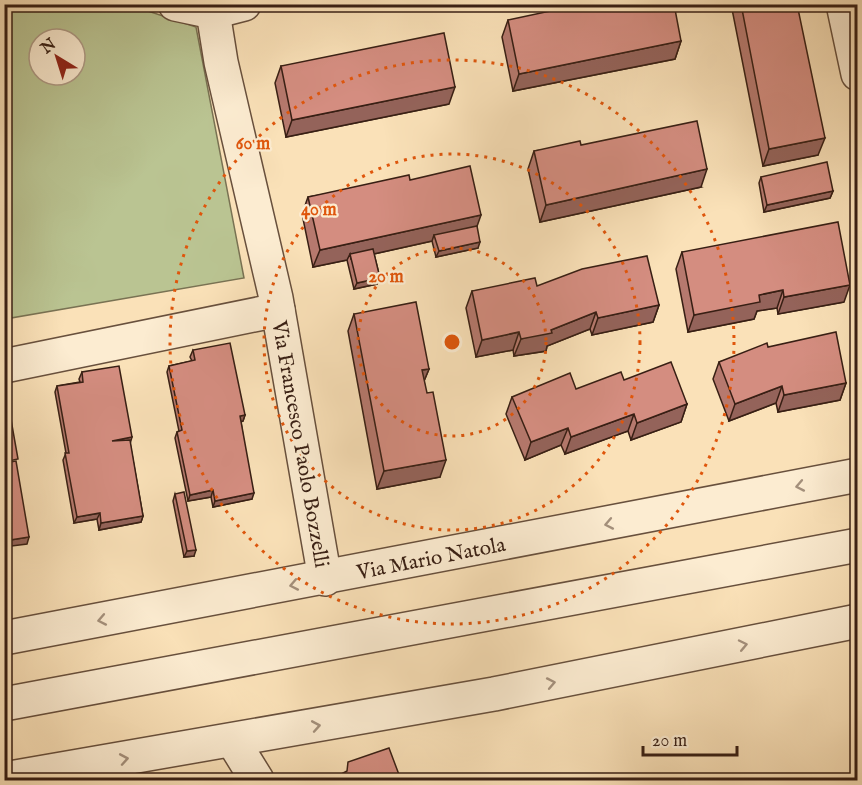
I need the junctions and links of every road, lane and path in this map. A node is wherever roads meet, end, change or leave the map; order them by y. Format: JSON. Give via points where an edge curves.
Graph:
{"nodes":[{"id":1,"x":175,"y":4,"type":"edge"},
{"id":2,"x":843,"y":4,"type":"edge"},
{"id":3,"x":228,"y":8,"type":"edge"},
{"id":4,"x":858,"y":74,"type":"edge"},
{"id":5,"x":278,"y":310,"type":"junction"},
{"id":6,"x":4,"y":366,"type":"edge"},
{"id":7,"x":858,"y":475,"type":"edge"},
{"id":8,"x":858,"y":545,"type":"edge"},
{"id":9,"x":325,"y":579,"type":"junction"},
{"id":10,"x":858,"y":621,"type":"edge"},
{"id":11,"x":4,"y":638,"type":"edge"},
{"id":12,"x":4,"y":704,"type":"edge"},
{"id":13,"x":233,"y":741,"type":"junction"},
{"id":14,"x":4,"y":779,"type":"edge"},
{"id":15,"x":257,"y":780,"type":"edge"}],
"edges":[{"from":1,"to":3,"type":"street"},
{"from":2,"to":4,"type":"street"},
{"from":3,"to":5,"type":"street","name":"Via Francesco Paolo Bozzelli","via":[[221,62]]},
{"from":5,"to":6,"type":"street","name":"Via Francesco Paolo Bozzelli"},
{"from":5,"to":9,"type":"street","name":"Via Francesco Paolo Bozzelli"},
{"from":7,"to":9,"type":"street","name":"Via Mario Natola","one_way":true},
{"from":8,"to":12,"type":"street"},
{"from":9,"to":11,"type":"street","name":"Via Mario Natola","one_way":true},
{"from":13,"to":10,"type":"street","one_way":true,"via":[[494,694]]},
{"from":14,"to":13,"type":"street","one_way":true},
{"from":13,"to":15,"type":"street"}]}
